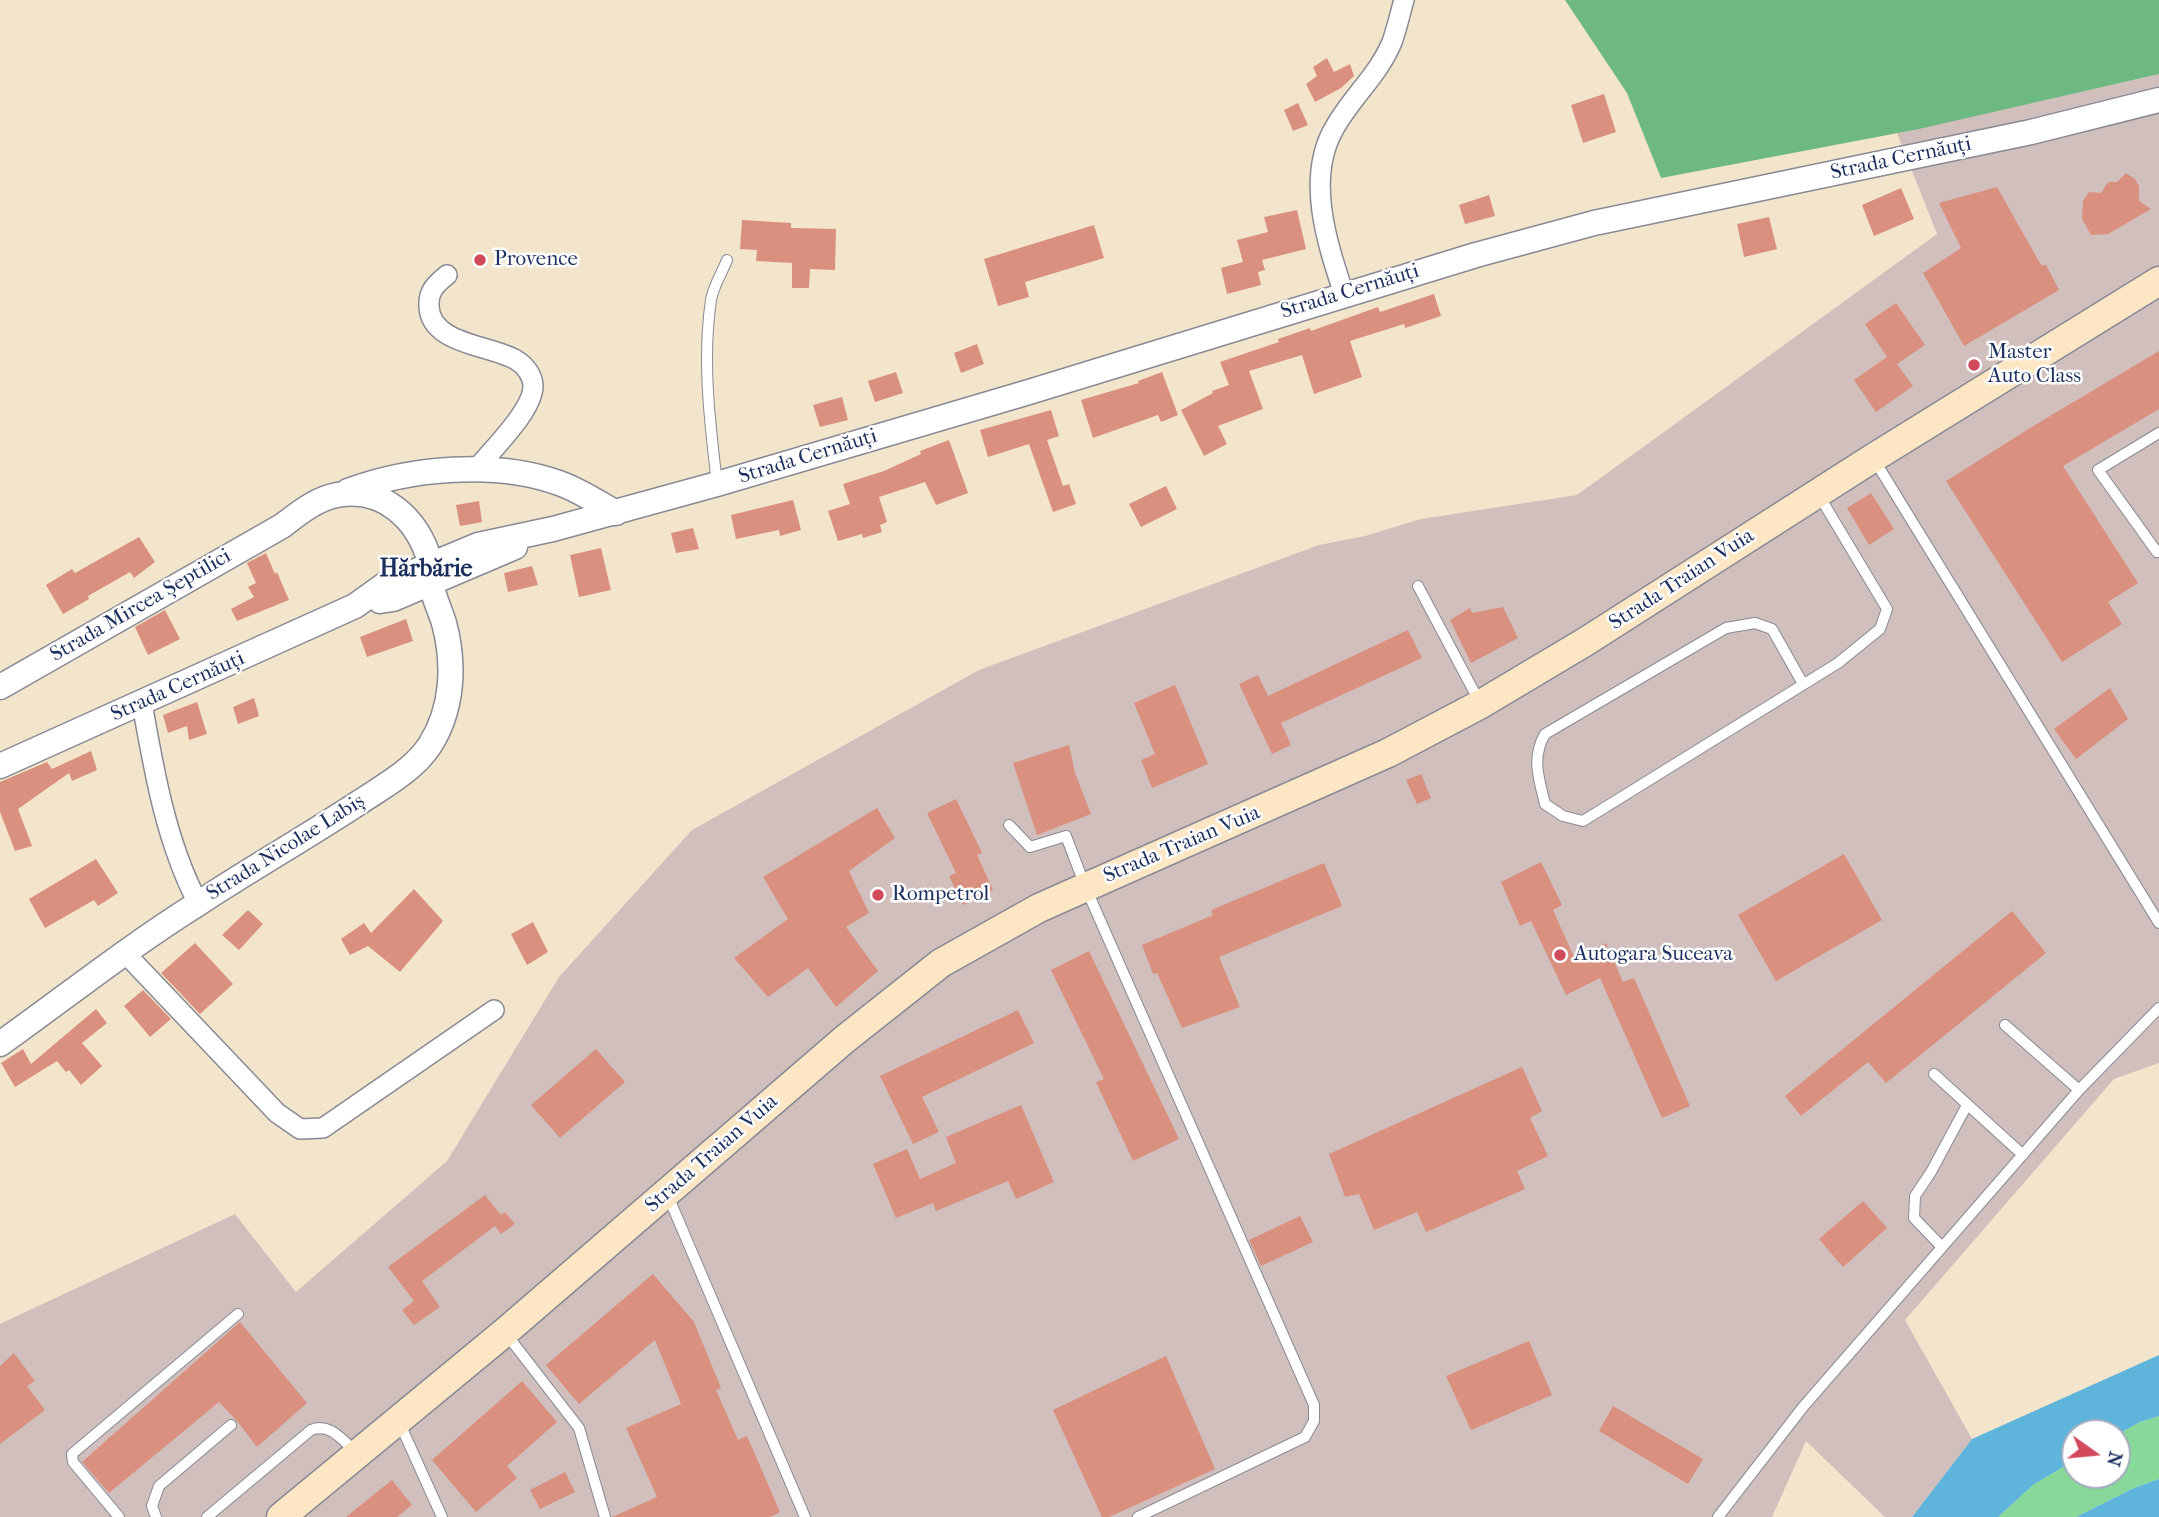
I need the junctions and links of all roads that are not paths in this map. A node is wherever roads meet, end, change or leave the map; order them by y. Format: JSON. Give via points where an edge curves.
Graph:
{"nodes":[{"id":1,"x":1404,"y":0,"type":"edge"},
{"id":2,"x":2159,"y":100,"type":"edge"},
{"id":3,"x":727,"y":260,"type":"dead end"},
{"id":4,"x":447,"y":275,"type":"dead end"},
{"id":5,"x":2159,"y":281,"type":"edge"},
{"id":6,"x":1344,"y":294,"type":"junction"},
{"id":7,"x":2159,"y":433,"type":"edge"},
{"id":8,"x":1873,"y":458,"type":"junction"},
{"id":9,"x":476,"y":470,"type":"junction"},
{"id":10,"x":717,"y":484,"type":"junction"},
{"id":11,"x":1818,"y":493,"type":"junction"},
{"id":12,"x":337,"y":495,"type":"junction"},
{"id":13,"x":616,"y":513,"type":"junction"},
{"id":14,"x":282,"y":526,"type":"junction"},
{"id":15,"x":2159,"y":551,"type":"edge"},
{"id":16,"x":426,"y":572,"type":"junction"},
{"id":17,"x":1418,"y":586,"type":"dead end"},
{"id":18,"x":1803,"y":684,"type":"junction"},
{"id":19,"x":0,"y":687,"type":"edge"},
{"id":20,"x":142,"y":704,"type":"junction"},
{"id":21,"x":1481,"y":704,"type":"junction"},
{"id":22,"x":0,"y":766,"type":"edge"},
{"id":23,"x":1009,"y":825,"type":"dead end"},
{"id":24,"x":1085,"y":886,"type":"junction"},
{"id":25,"x":198,"y":903,"type":"junction"},
{"id":26,"x":2159,"y":923,"type":"edge"},
{"id":27,"x":125,"y":953,"type":"junction"},
{"id":28,"x":2159,"y":1007,"type":"edge"},
{"id":29,"x":494,"y":1010,"type":"dead end"},
{"id":30,"x":2005,"y":1025,"type":"dead end"},
{"id":31,"x":0,"y":1044,"type":"edge"},
{"id":32,"x":1934,"y":1074,"type":"dead end"},
{"id":33,"x":2079,"y":1090,"type":"junction"},
{"id":34,"x":1968,"y":1105,"type":"junction"},
{"id":35,"x":2023,"y":1154,"type":"junction"},
{"id":36,"x":667,"y":1193,"type":"junction"},
{"id":37,"x":1942,"y":1247,"type":"junction"},
{"id":38,"x":238,"y":1314,"type":"dead end"},
{"id":39,"x":505,"y":1332,"type":"junction"},
{"id":40,"x":398,"y":1420,"type":"junction"},
{"id":41,"x":231,"y":1425,"type":"dead end"},
{"id":42,"x":357,"y":1452,"type":"junction"},
{"id":43,"x":119,"y":1517,"type":"edge"},
{"id":44,"x":156,"y":1517,"type":"edge"},
{"id":45,"x":207,"y":1517,"type":"edge"},
{"id":46,"x":281,"y":1517,"type":"edge"},
{"id":47,"x":442,"y":1517,"type":"edge"},
{"id":48,"x":604,"y":1517,"type":"edge"},
{"id":49,"x":805,"y":1517,"type":"edge"},
{"id":50,"x":1138,"y":1517,"type":"edge"},
{"id":51,"x":1718,"y":1517,"type":"edge"}],
"edges":[{"from":1,"to":6,"type":"street","via":[[1392,42],[1335,127],[1323,157],[1325,232]]},
{"from":2,"to":6,"type":"street","name":"Strada Cernăuți","via":[[2031,132],[1594,223]]},
{"from":3,"to":10,"type":"lane","via":[[711,298],[708,353],[708,410]]},
{"from":4,"to":9,"type":"street","via":[[433,286],[430,296],[430,314],[436,324],[468,344],[518,360],[533,387],[521,415]]},
{"from":5,"to":8,"type":"main road","name":"Strada Traian Vuia"},
{"from":6,"to":10,"type":"street","name":"Strada Cernăuți"},
{"from":7,"to":15,"type":"lane","via":[[2098,470]]},
{"from":8,"to":11,"type":"main road","name":"Strada Traian Vuia"},
{"from":8,"to":26,"type":"lane"},
{"from":9,"to":12,"type":"street","via":[[406,474]]},
{"from":9,"to":13,"type":"street","via":[[558,483]]},
{"from":10,"to":13,"type":"street","name":"Strada Cernăuți"},
{"from":11,"to":18,"type":"lane","via":[[1887,610],[1880,629],[1867,641]]},
{"from":11,"to":21,"type":"main road","name":"Strada Traian Vuia"},
{"from":12,"to":14,"type":"street","name":"Strada Mircea Șeptilici","via":[[319,501]]},
{"from":12,"to":16,"type":"street","name":"Strada Mircea Șeptilici","via":[[372,495],[395,505],[414,529]]},
{"from":13,"to":16,"type":"street","name":"Strada Cernăuți","via":[[553,529],[484,562]]},
{"from":14,"to":16,"type":"street","name":"Strada Mircea Șeptilici","via":[[338,508],[373,512],[398,531]]},
{"from":14,"to":19,"type":"street","name":"Strada Mircea Șeptilici"},
{"from":16,"to":20,"type":"street","name":"Strada Cernăuți","via":[[387,583],[355,606]]},
{"from":16,"to":25,"type":"street","name":"Strada Nicolae Labiș","via":[[448,637],[451,662],[443,720],[429,747],[388,783]]},
{"from":17,"to":21,"type":"lane"},
{"from":18,"to":18,"type":"lane","via":[[1583,821],[1563,816],[1545,804],[1536,763],[1537,747],[1545,734],[1726,628],[1755,622],[1772,629]]},
{"from":20,"to":22,"type":"street","name":"Strada Cernăuți"},
{"from":20,"to":25,"type":"street","via":[[167,823],[183,874]]},
{"from":21,"to":24,"type":"main road","name":"Strada Traian Vuia","via":[[1251,816]]},
{"from":23,"to":24,"type":"lane","via":[[1030,847],[1066,836]]},
{"from":24,"to":36,"type":"main road","name":"Strada Traian Vuia","via":[[960,951],[926,974]]},
{"from":24,"to":50,"type":"lane","via":[[1314,1405],[1314,1421],[1305,1437]]},
{"from":25,"to":27,"type":"street","name":"Strada Nicolae Labiș"},
{"from":27,"to":29,"type":"street","via":[[277,1113],[300,1129],[323,1128]]},
{"from":27,"to":31,"type":"street","name":"Strada Nicolae Labiș"},
{"from":28,"to":33,"type":"lane"},
{"from":30,"to":33,"type":"lane"},
{"from":32,"to":34,"type":"lane"},
{"from":33,"to":35,"type":"lane"},
{"from":34,"to":35,"type":"lane"},
{"from":34,"to":37,"type":"lane","via":[[1915,1196],[1914,1218]]},
{"from":35,"to":37,"type":"lane"},
{"from":36,"to":39,"type":"main road","name":"Strada Traian Vuia"},
{"from":36,"to":49,"type":"lane"},
{"from":37,"to":51,"type":"lane","via":[[1804,1407]]},
{"from":38,"to":43,"type":"lane","via":[[72,1454]]},
{"from":39,"to":40,"type":"main road","name":"Strada Traian Vuia"},
{"from":39,"to":48,"type":"lane","via":[[579,1428]]},
{"from":40,"to":42,"type":"main road","name":"Strada Traian Vuia"},
{"from":40,"to":47,"type":"lane"},
{"from":41,"to":44,"type":"lane","via":[[159,1486],[152,1506]]},
{"from":42,"to":45,"type":"lane","via":[[330,1430],[317,1427]]},
{"from":42,"to":46,"type":"main road","name":"Strada Traian Vuia"}]}
